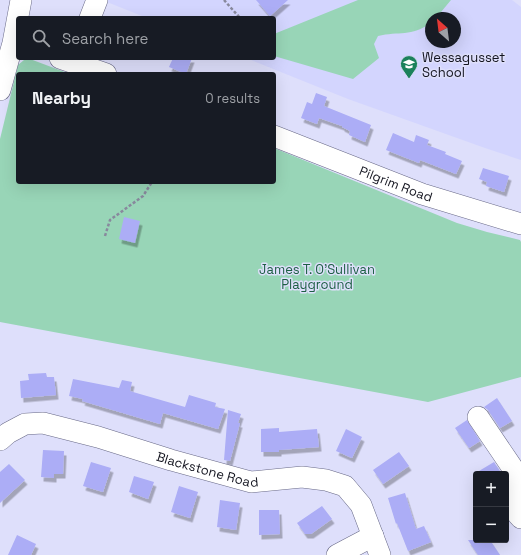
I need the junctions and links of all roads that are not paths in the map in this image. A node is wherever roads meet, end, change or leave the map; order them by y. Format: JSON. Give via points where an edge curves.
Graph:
{"nodes":[{"id":1,"x":21,"y":0,"type":"edge"},
{"id":2,"x":97,"y":0,"type":"edge"},
{"id":3,"x":17,"y":16,"type":"edge"},
{"id":4,"x":91,"y":16,"type":"edge"},
{"id":5,"x":16,"y":19,"type":"edge"},
{"id":6,"x":10,"y":41,"type":"edge"},
{"id":7,"x":71,"y":60,"type":"edge"},
{"id":8,"x":101,"y":72,"type":"edge"},
{"id":9,"x":0,"y":90,"type":"edge"},
{"id":10,"x":276,"y":137,"type":"edge"},
{"id":11,"x":521,"y":224,"type":"edge"},
{"id":12,"x":478,"y":417,"type":"dead end"},
{"id":13,"x":0,"y":440,"type":"edge"},
{"id":14,"x":521,"y":518,"type":"edge"},
{"id":15,"x":373,"y":536,"type":"junction"},
{"id":16,"x":337,"y":555,"type":"edge"},
{"id":17,"x":380,"y":555,"type":"edge"}],
"edges":[{"from":1,"to":3,"type":"street"},
{"from":2,"to":4,"type":"street"},
{"from":5,"to":6,"type":"street"},
{"from":6,"to":9,"type":"street"},
{"from":7,"to":8,"type":"street"},
{"from":10,"to":11,"type":"street","name":"Pilgrim Road","via":[[422,194]]},
{"from":12,"to":14,"type":"street","via":[[520,478],[515,510]]},
{"from":13,"to":15,"type":"street","name":"Blackstone Road","via":[[25,424],[43,423],[251,482],[302,477],[326,480],[345,486],[361,505]]},
{"from":15,"to":16,"type":"street"},
{"from":15,"to":17,"type":"street","name":"Blackstone Road"}]}
